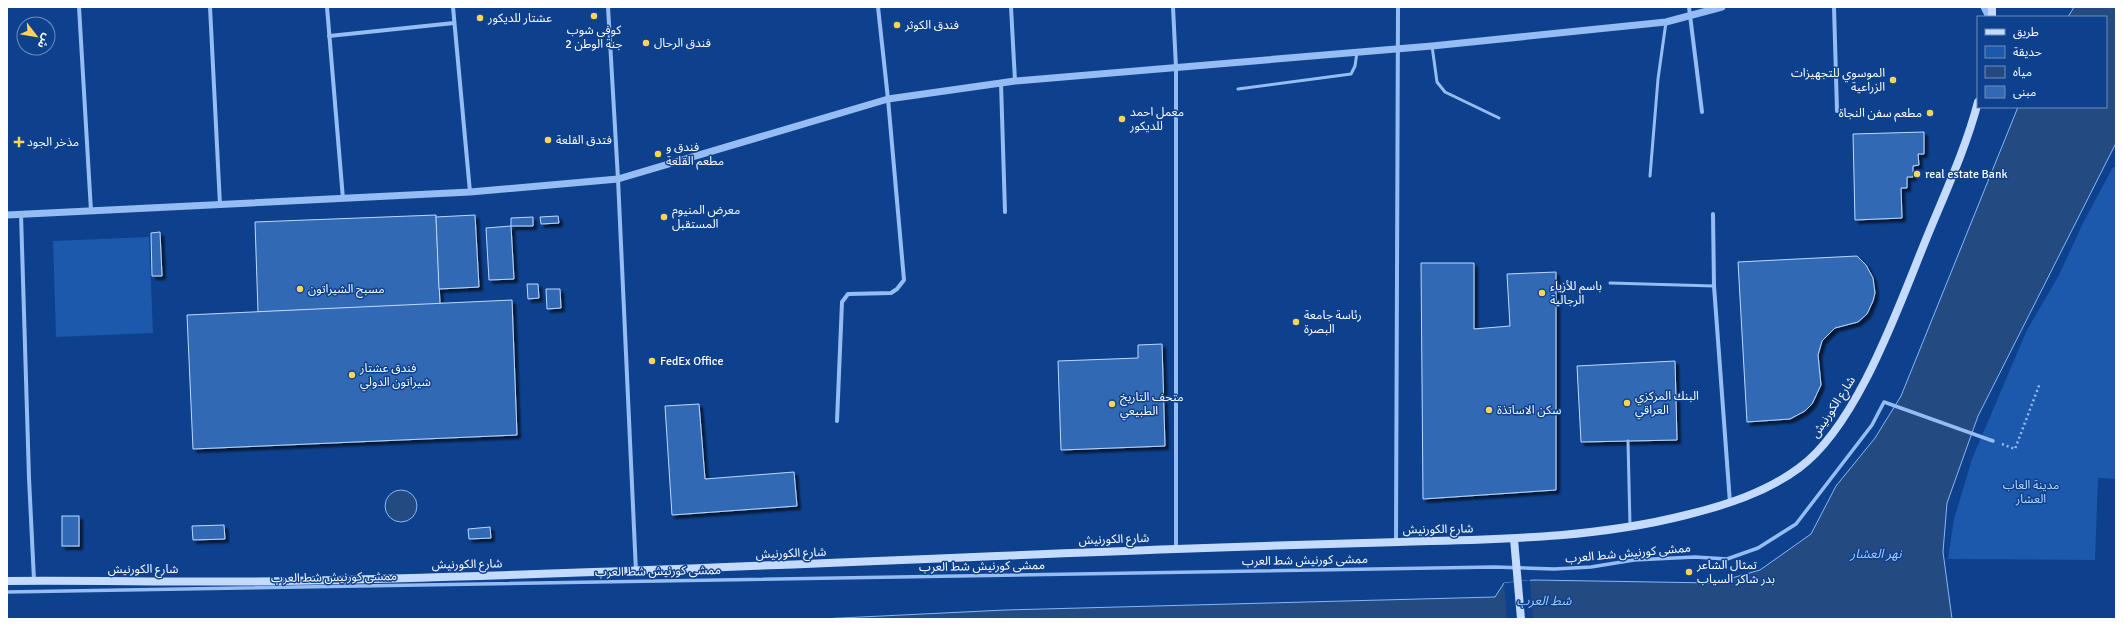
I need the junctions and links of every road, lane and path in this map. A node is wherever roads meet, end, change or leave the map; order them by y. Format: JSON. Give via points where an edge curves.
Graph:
{"nodes":[{"id":1,"x":79,"y":7,"type":"edge"},
{"id":2,"x":210,"y":7,"type":"edge"},
{"id":3,"x":327,"y":7,"type":"edge"},
{"id":4,"x":453,"y":7,"type":"edge"},
{"id":5,"x":608,"y":7,"type":"edge"},
{"id":6,"x":878,"y":7,"type":"edge"},
{"id":7,"x":1011,"y":7,"type":"edge"},
{"id":8,"x":1173,"y":7,"type":"edge"},
{"id":9,"x":1398,"y":7,"type":"edge"},
{"id":10,"x":1689,"y":7,"type":"edge"},
{"id":11,"x":1722,"y":7,"type":"edge"},
{"id":12,"x":1834,"y":7,"type":"edge"},
{"id":13,"x":1984,"y":7,"type":"edge"},
{"id":14,"x":1690,"y":16,"type":"junction"},
{"id":15,"x":1989,"y":16,"type":"edge"},
{"id":16,"x":1666,"y":22,"type":"junction"},
{"id":17,"x":454,"y":23,"type":"junction"},
{"id":18,"x":329,"y":36,"type":"junction"},
{"id":19,"x":1432,"y":46,"type":"junction"},
{"id":20,"x":1398,"y":49,"type":"junction"},
{"id":21,"x":1358,"y":52,"type":"junction"},
{"id":22,"x":1176,"y":68,"type":"junction"},
{"id":23,"x":1015,"y":81,"type":"junction"},
{"id":24,"x":1001,"y":83,"type":"junction"},
{"id":25,"x":1238,"y":89,"type":"dead end"},
{"id":26,"x":888,"y":99,"type":"junction"},
{"id":27,"x":1977,"y":105,"type":"edge"},
{"id":28,"x":1837,"y":111,"type":"dead end"},
{"id":29,"x":1702,"y":112,"type":"dead end"},
{"id":30,"x":1499,"y":118,"type":"dead end"},
{"id":31,"x":1650,"y":176,"type":"dead end"},
{"id":32,"x":618,"y":179,"type":"junction"},
{"id":33,"x":470,"y":192,"type":"junction"},
{"id":34,"x":343,"y":199,"type":"junction"},
{"id":35,"x":220,"y":205,"type":"junction"},
{"id":36,"x":91,"y":212,"type":"junction"},
{"id":37,"x":1005,"y":212,"type":"dead end"},
{"id":38,"x":21,"y":214,"type":"junction"},
{"id":39,"x":1713,"y":214,"type":"dead end"},
{"id":40,"x":7,"y":215,"type":"edge"},
{"id":41,"x":1610,"y":283,"type":"dead end"},
{"id":42,"x":1714,"y":286,"type":"junction"},
{"id":43,"x":2040,"y":383,"type":"dead end"},
{"id":44,"x":837,"y":421,"type":"dead end"},
{"id":45,"x":1628,"y":441,"type":"dead end"},
{"id":46,"x":1994,"y":441,"type":"joint"},
{"id":47,"x":1730,"y":504,"type":"junction"},
{"id":48,"x":1630,"y":528,"type":"junction"},
{"id":49,"x":1514,"y":539,"type":"junction"},
{"id":50,"x":1396,"y":542,"type":"junction"},
{"id":51,"x":1176,"y":549,"type":"junction"},
{"id":52,"x":636,"y":572,"type":"junction"},
{"id":53,"x":34,"y":580,"type":"junction"},
{"id":54,"x":7,"y":581,"type":"edge"},
{"id":55,"x":7,"y":592,"type":"edge"},
{"id":56,"x":1521,"y":619,"type":"edge"}],
"edges":[{"from":1,"to":36,"type":"street"},
{"from":2,"to":35,"type":"street"},
{"from":3,"to":18,"type":"street"},
{"from":4,"to":17,"type":"street"},
{"from":5,"to":32,"type":"street"},
{"from":6,"to":26,"type":"street"},
{"from":7,"to":23,"type":"street"},
{"from":8,"to":22,"type":"street"},
{"from":9,"to":20,"type":"street"},
{"from":10,"to":14,"type":"street"},
{"from":11,"to":14,"type":"street"},
{"from":12,"to":28,"type":"street"},
{"from":13,"to":15,"type":"street"},
{"from":14,"to":16,"type":"street"},
{"from":14,"to":29,"type":"street"},
{"from":16,"to":19,"type":"street"},
{"from":16,"to":31,"type":"lane","via":[[1658,79]]},
{"from":17,"to":18,"type":"street"},
{"from":17,"to":33,"type":"street"},
{"from":18,"to":34,"type":"street"},
{"from":19,"to":20,"type":"street"},
{"from":19,"to":30,"type":"lane","via":[[1437,82],[1445,92]]},
{"from":20,"to":21,"type":"street"},
{"from":20,"to":50,"type":"street"},
{"from":21,"to":22,"type":"street"},
{"from":21,"to":25,"type":"lane","via":[[1350,74]]},
{"from":22,"to":23,"type":"street"},
{"from":22,"to":51,"type":"street"},
{"from":23,"to":24,"type":"street"},
{"from":24,"to":26,"type":"street"},
{"from":24,"to":37,"type":"street"},
{"from":26,"to":32,"type":"street"},
{"from":26,"to":44,"type":"street","via":[[904,280],[890,293],[848,294],[842,302]]},
{"from":27,"to":47,"type":"main road","name":"شارع الكورنيش","via":[[1955,168],[1887,335],[1846,413],[1821,448],[1800,467],[1770,486]]},
{"from":32,"to":33,"type":"street"},
{"from":32,"to":52,"type":"street"},
{"from":33,"to":34,"type":"street"},
{"from":34,"to":35,"type":"street"},
{"from":35,"to":36,"type":"street"},
{"from":36,"to":38,"type":"street"},
{"from":38,"to":40,"type":"street"},
{"from":38,"to":53,"type":"street","via":[[28,478]]},
{"from":39,"to":42,"type":"street"},
{"from":41,"to":42,"type":"lane"},
{"from":42,"to":47,"type":"street"},
{"from":43,"to":46,"type":"path","via":[[2015,449]]},
{"from":45,"to":48,"type":"lane"},
{"from":46,"to":55,"type":"street","name":"ممشى كورنيش شط العرب","via":[[1884,402],[1872,425],[1796,524],[1758,548],[1727,559],[1696,557],[1634,560],[1592,567],[1554,569],[1486,567]]},
{"from":47,"to":48,"type":"main road","name":"شارع الكورنيش"},
{"from":48,"to":49,"type":"main road","name":"شارع الكورنيش"},
{"from":49,"to":50,"type":"main road","name":"شارع الكورنيش"},
{"from":49,"to":56,"type":"main road","bridge":true},
{"from":50,"to":51,"type":"main road","name":"شارع الكورنيش"},
{"from":51,"to":52,"type":"main road","name":"شارع الكورنيش"},
{"from":52,"to":53,"type":"main road","name":"شارع الكورنيش","via":[[283,581]]},
{"from":53,"to":54,"type":"main road","name":"شارع الكورنيش"}]}
